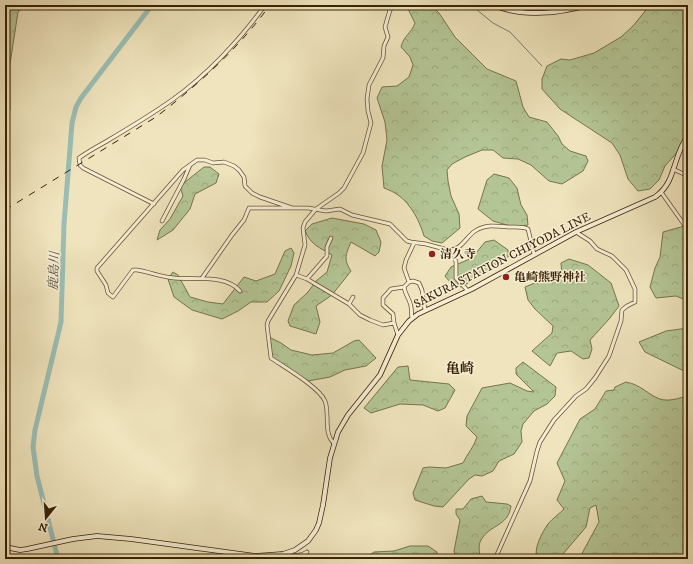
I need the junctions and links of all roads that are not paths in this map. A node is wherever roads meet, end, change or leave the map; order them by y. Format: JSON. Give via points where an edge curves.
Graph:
{"nodes":[{"id":1,"x":265,"y":5,"type":"edge"},
{"id":2,"x":394,"y":5,"type":"edge"},
{"id":3,"x":494,"y":5,"type":"edge"},
{"id":4,"x":514,"y":5,"type":"edge"},
{"id":5,"x":588,"y":5,"type":"edge"},
{"id":6,"x":577,"y":6,"type":"edge"},
{"id":7,"x":513,"y":11,"type":"junction"},
{"id":8,"x":688,"y":136,"type":"edge"},
{"id":9,"x":190,"y":165,"type":"junction"},
{"id":10,"x":673,"y":169,"type":"junction"},
{"id":11,"x":688,"y":176,"type":"edge"},
{"id":12,"x":661,"y":192,"type":"junction"},
{"id":13,"x":154,"y":204,"type":"junction"},
{"id":14,"x":292,"y":208,"type":"junction"},
{"id":15,"x":316,"y":209,"type":"junction"},
{"id":16,"x":162,"y":221,"type":"dead end"},
{"id":17,"x":688,"y":230,"type":"edge"},
{"id":18,"x":576,"y":232,"type":"junction"},
{"id":19,"x":331,"y":238,"type":"dead end"},
{"id":20,"x":414,"y":243,"type":"junction"},
{"id":21,"x":452,"y":250,"type":"junction"},
{"id":22,"x":534,"y":254,"type":"junction"},
{"id":23,"x":296,"y":275,"type":"junction"},
{"id":24,"x":202,"y":278,"type":"junction"},
{"id":25,"x":307,"y":280,"type":"junction"},
{"id":26,"x":409,"y":282,"type":"junction"},
{"id":27,"x":404,"y":287,"type":"junction"},
{"id":28,"x":468,"y":291,"type":"junction"},
{"id":29,"x":240,"y":292,"type":"dead end"},
{"id":30,"x":353,"y":297,"type":"dead end"},
{"id":31,"x":349,"y":304,"type":"junction"},
{"id":32,"x":425,"y":310,"type":"junction"},
{"id":33,"x":412,"y":318,"type":"junction"},
{"id":34,"x":394,"y":323,"type":"junction"},
{"id":35,"x":398,"y":335,"type":"junction"},
{"id":36,"x":334,"y":443,"type":"junction"},
{"id":37,"x":5,"y":547,"type":"edge"},
{"id":38,"x":308,"y":552,"type":"dead end"},
{"id":39,"x":286,"y":554,"type":"junction"},
{"id":40,"x":248,"y":557,"type":"edge"},
{"id":41,"x":495,"y":559,"type":"edge"}],
"edges":[{"from":1,"to":13,"type":"street","via":[[232,45],[188,88],[79,158],[82,168]]},
{"from":2,"to":15,"type":"street","via":[[385,27],[388,37],[383,58],[369,85],[367,99],[371,123],[363,153],[344,188]]},
{"from":3,"to":7,"type":"main road"},
{"from":4,"to":7,"type":"street"},
{"from":5,"to":6,"type":"main road"},
{"from":6,"to":7,"type":"main road","via":[[542,13]]},
{"from":8,"to":10,"type":"main road","via":[[679,150]]},
{"from":9,"to":13,"type":"street"},
{"from":9,"to":14,"type":"street","via":[[197,160],[205,160],[234,166],[244,177],[245,186],[252,193]]},
{"from":9,"to":16,"type":"street"},
{"from":10,"to":11,"type":"street"},
{"from":10,"to":12,"type":"main road","via":[[668,184]]},
{"from":12,"to":17,"type":"street"},
{"from":12,"to":18,"type":"main road","name":"SAKURA STATION CHIYODA LINE"},
{"from":13,"to":24,"type":"street","via":[[98,268],[97,271],[106,284],[108,293],[113,297],[133,270],[173,278]]},
{"from":14,"to":15,"type":"street"},
{"from":14,"to":24,"type":"street","via":[[249,208],[244,220]]},
{"from":15,"to":20,"type":"street","via":[[340,209],[348,214],[390,224],[407,241]]},
{"from":15,"to":23,"type":"street","via":[[305,222],[305,245]]},
{"from":18,"to":22,"type":"main road","name":"SAKURA STATION CHIYODA LINE"},
{"from":18,"to":41,"type":"street","via":[[597,249],[612,256],[626,270],[635,289],[635,300],[622,310],[609,356],[595,378],[554,420],[540,442],[530,481]]},
{"from":19,"to":25,"type":"street","via":[[327,256]]},
{"from":20,"to":21,"type":"street"},
{"from":20,"to":26,"type":"street","via":[[404,268]]},
{"from":21,"to":22,"type":"street","via":[[460,246],[475,231],[492,226],[526,228]]},
{"from":21,"to":28,"type":"street","via":[[456,262],[456,278]]},
{"from":22,"to":28,"type":"main road","name":"SAKURA STATION CHIYODA LINE"},
{"from":23,"to":25,"type":"street"},
{"from":23,"to":36,"type":"street","via":[[268,321],[271,358],[309,383],[325,401],[329,438]]},
{"from":24,"to":29,"type":"street","via":[[236,286]]},
{"from":25,"to":31,"type":"street"},
{"from":26,"to":27,"type":"street"},
{"from":26,"to":32,"type":"street","via":[[418,283],[422,290]]},
{"from":27,"to":33,"type":"street","via":[[412,306]]},
{"from":27,"to":34,"type":"street","via":[[391,289],[382,301],[393,314]]},
{"from":28,"to":32,"type":"main road","name":"SAKURA STATION CHIYODA LINE"},
{"from":30,"to":31,"type":"street"},
{"from":31,"to":34,"type":"street","via":[[361,316],[380,325]]},
{"from":32,"to":33,"type":"main road","name":"SAKURA STATION CHIYODA LINE"},
{"from":33,"to":35,"type":"main road","name":"SAKURA STATION CHIYODA LINE"},
{"from":34,"to":35,"type":"street"},
{"from":35,"to":36,"type":"main road","name":"SAKURA STATION CHIYODA LINE","via":[[380,375],[348,414]]},
{"from":36,"to":39,"type":"main road","name":"SAKURA STATION CHIYODA LINE","via":[[316,530],[302,546]]},
{"from":37,"to":40,"type":"main road","name":"SAKURA STATION CHIYODA LINE","via":[[20,550],[89,536],[106,536]]},
{"from":38,"to":39,"type":"street"},
{"from":39,"to":40,"type":"main road","name":"SAKURA STATION CHIYODA LINE"}]}
